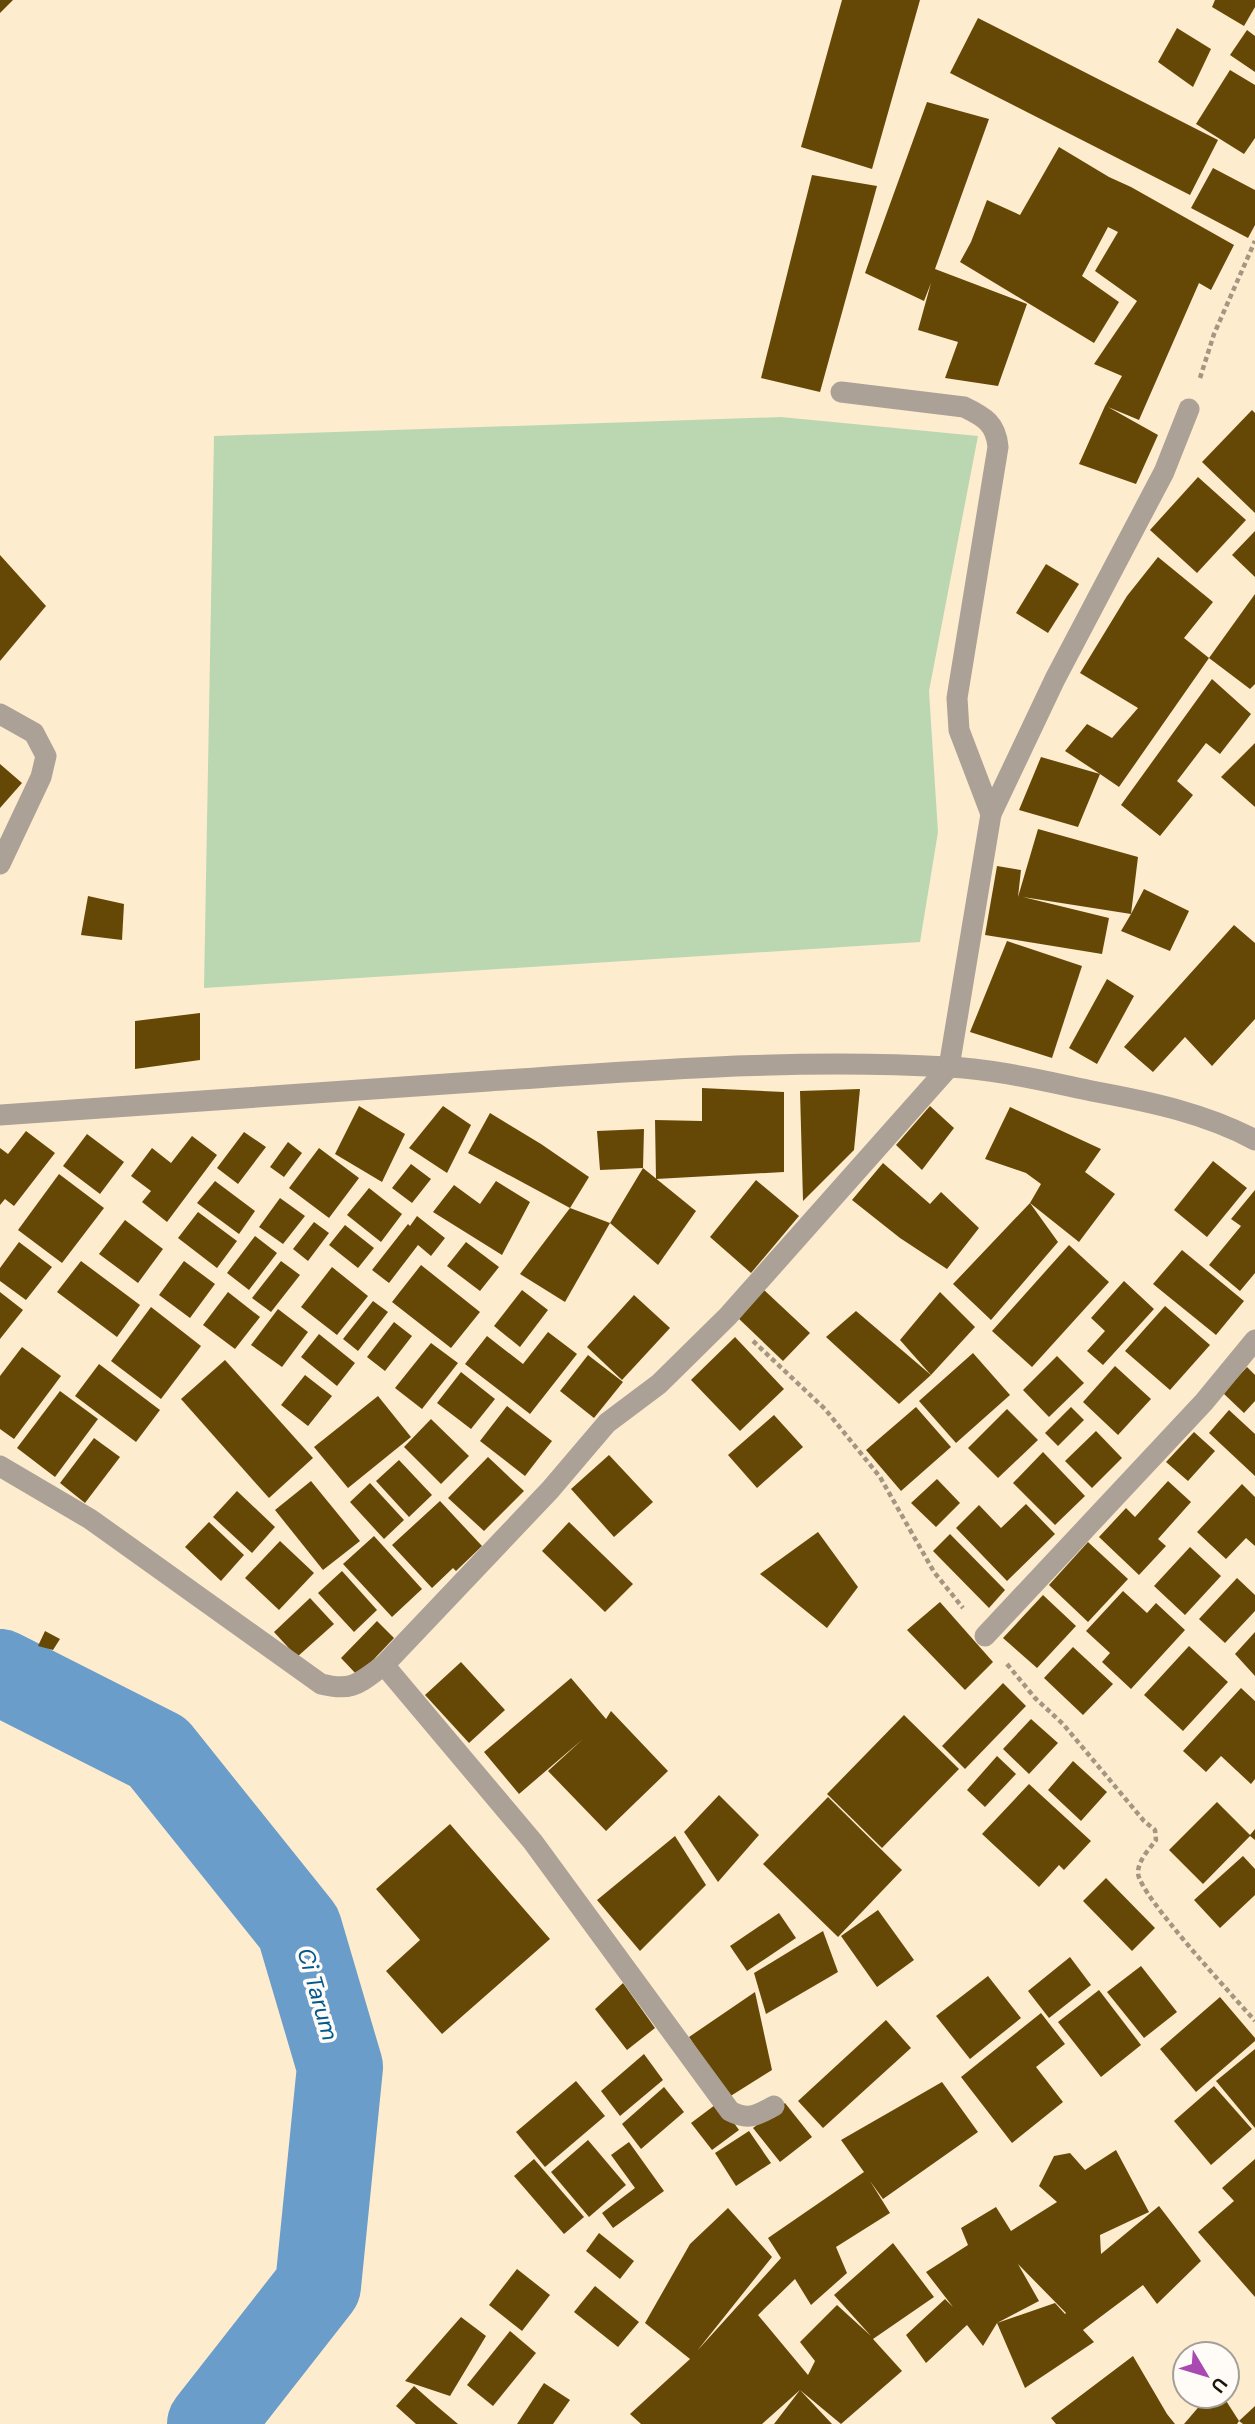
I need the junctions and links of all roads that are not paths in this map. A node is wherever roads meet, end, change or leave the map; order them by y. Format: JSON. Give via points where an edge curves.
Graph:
{"nodes":[{"id":1,"x":841,"y":392,"type":"dead end"},
{"id":2,"x":1189,"y":409,"type":"road end"},
{"id":3,"x":0,"y":714,"type":"edge"},
{"id":4,"x":991,"y":814,"type":"junction"},
{"id":5,"x":0,"y":864,"type":"edge"},
{"id":6,"x":949,"y":1067,"type":"junction"},
{"id":7,"x":0,"y":1115,"type":"edge"},
{"id":8,"x":1255,"y":1140,"type":"edge"},
{"id":9,"x":1255,"y":1340,"type":"edge"},
{"id":10,"x":0,"y":1466,"type":"edge"},
{"id":11,"x":985,"y":1636,"type":"road end"},
{"id":12,"x":384,"y":1665,"type":"junction"},
{"id":13,"x":774,"y":2106,"type":"dead end"}],
"edges":[{"from":1,"to":4,"type":"street","via":[[964,407],[979,414],[997,435],[957,698],[959,730]]},
{"from":2,"to":4,"type":"street","via":[[1164,472],[1055,679]]},
{"from":3,"to":5,"type":"street","via":[[34,733],[46,756],[41,777]]},
{"from":4,"to":6,"type":"street"},
{"from":6,"to":7,"type":"street","via":[[821,1064],[622,1072]]},
{"from":6,"to":8,"type":"street","via":[[1140,1100]]},
{"from":6,"to":12,"type":"street","via":[[728,1316],[659,1384],[607,1423]]},
{"from":9,"to":11,"type":"street","via":[[1204,1402]]},
{"from":10,"to":12,"type":"street","via":[[90,1519],[321,1684],[340,1689],[356,1685]]},
{"from":12,"to":13,"type":"street","via":[[533,1842],[730,2111],[755,2116]]}]}
